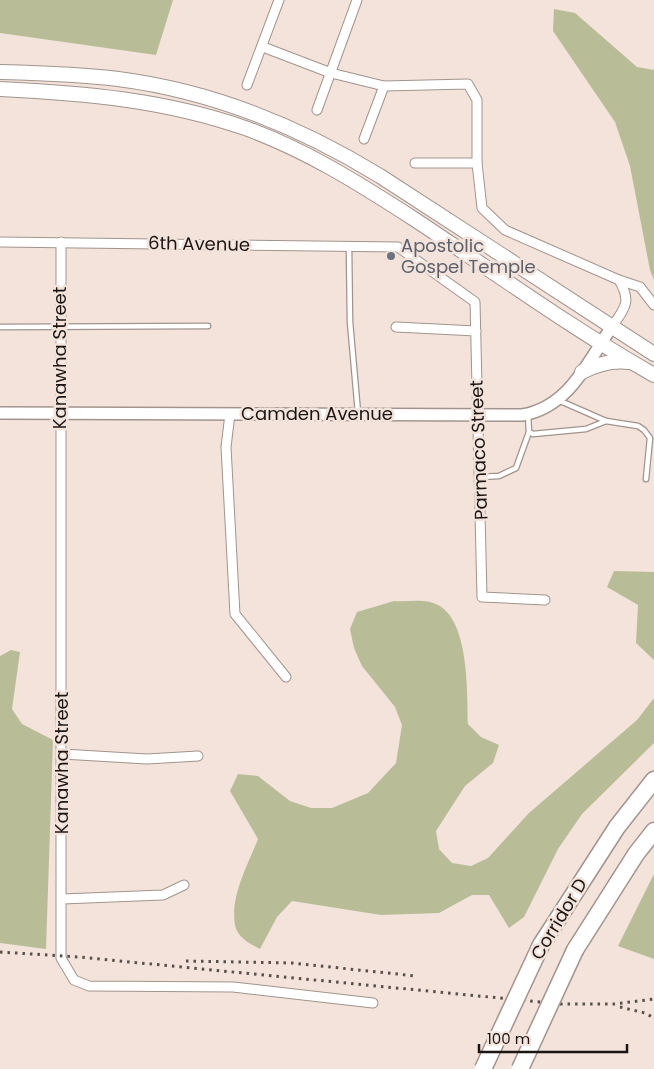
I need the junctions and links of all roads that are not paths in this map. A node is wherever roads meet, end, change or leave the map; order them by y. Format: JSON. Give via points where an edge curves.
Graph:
{"nodes":[{"id":1,"x":279,"y":0,"type":"edge"},
{"id":2,"x":357,"y":0,"type":"edge"},
{"id":3,"x":263,"y":47,"type":"junction"},
{"id":4,"x":0,"y":72,"type":"edge"},
{"id":5,"x":331,"y":73,"type":"junction"},
{"id":6,"x":247,"y":85,"type":"dead end"},
{"id":7,"x":384,"y":86,"type":"junction"},
{"id":8,"x":0,"y":89,"type":"edge"},
{"id":9,"x":317,"y":110,"type":"dead end"},
{"id":10,"x":364,"y":139,"type":"dead end"},
{"id":11,"x":415,"y":163,"type":"dead end"},
{"id":12,"x":477,"y":163,"type":"junction"},
{"id":13,"x":0,"y":242,"type":"edge"},
{"id":14,"x":61,"y":242,"type":"junction"},
{"id":15,"x":349,"y":246,"type":"junction"},
{"id":16,"x":619,"y":280,"type":"junction"},
{"id":17,"x":475,"y":302,"type":"joint"},
{"id":18,"x":654,"y":305,"type":"edge"},
{"id":19,"x":208,"y":326,"type":"dead end"},
{"id":20,"x":0,"y":327,"type":"edge"},
{"id":21,"x":396,"y":327,"type":"dead end"},
{"id":22,"x":611,"y":328,"type":"junction"},
{"id":23,"x":60,"y":329,"type":"junction"},
{"id":24,"x":476,"y":331,"type":"junction"},
{"id":25,"x":601,"y":343,"type":"junction"},
{"id":26,"x":654,"y":354,"type":"edge"},
{"id":27,"x":633,"y":362,"type":"junction"},
{"id":28,"x":582,"y":372,"type":"junction"},
{"id":29,"x":654,"y":375,"type":"edge"},
{"id":30,"x":558,"y":400,"type":"junction"},
{"id":31,"x":0,"y":413,"type":"edge"},
{"id":32,"x":60,"y":413,"type":"junction"},
{"id":33,"x":230,"y":414,"type":"junction"},
{"id":34,"x":528,"y":414,"type":"junction"},
{"id":35,"x":358,"y":415,"type":"junction"},
{"id":36,"x":476,"y":415,"type":"junction"},
{"id":37,"x":606,"y":420,"type":"junction"},
{"id":38,"x":529,"y":432,"type":"junction"},
{"id":39,"x":479,"y":477,"type":"junction"},
{"id":40,"x":646,"y":479,"type":"dead end"},
{"id":41,"x":545,"y":600,"type":"dead end"},
{"id":42,"x":286,"y":677,"type":"dead end"},
{"id":43,"x":62,"y":754,"type":"junction"},
{"id":44,"x":198,"y":756,"type":"dead end"},
{"id":45,"x":654,"y":780,"type":"edge"},
{"id":46,"x":654,"y":831,"type":"edge"},
{"id":47,"x":184,"y":885,"type":"dead end"},
{"id":48,"x":62,"y":899,"type":"junction"},
{"id":49,"x":373,"y":1004,"type":"dead end"},
{"id":50,"x":483,"y":1069,"type":"edge"},
{"id":51,"x":520,"y":1069,"type":"edge"}],
"edges":[{"from":1,"to":3,"type":"street"},
{"from":2,"to":5,"type":"street"},
{"from":3,"to":5,"type":"street"},
{"from":3,"to":6,"type":"street"},
{"from":4,"to":22,"type":"main road","via":[[84,75],[137,82],[190,93],[272,120],[334,148],[380,176]]},
{"from":5,"to":7,"type":"street"},
{"from":5,"to":9,"type":"street"},
{"from":7,"to":10,"type":"street"},
{"from":7,"to":12,"type":"street","via":[[468,84],[477,100]]},
{"from":8,"to":25,"type":"main road","via":[[96,94],[153,103],[228,123],[281,143],[360,185]]},
{"from":11,"to":12,"type":"street"},
{"from":12,"to":16,"type":"street","via":[[482,208],[505,230]]},
{"from":13,"to":14,"type":"street","name":"6th Avenue"},
{"from":14,"to":15,"type":"street","name":"6th Avenue"},
{"from":14,"to":23,"type":"street","name":"Kanawha Street"},
{"from":15,"to":17,"type":"street","name":"6th Avenue","via":[[398,247]]},
{"from":15,"to":35,"type":"lane","via":[[350,322]]},
{"from":16,"to":18,"type":"street","via":[[640,287]]},
{"from":16,"to":22,"type":"street","via":[[628,298]]},
{"from":17,"to":24,"type":"street","name":"Parmaco Street"},
{"from":19,"to":23,"type":"lane"},
{"from":20,"to":23,"type":"lane"},
{"from":21,"to":24,"type":"street"},
{"from":22,"to":25,"type":"street","name":"Camden Avenue"},
{"from":22,"to":26,"type":"main road"},
{"from":23,"to":32,"type":"street","name":"Kanawha Street"},
{"from":24,"to":36,"type":"street","name":"Parmaco Street"},
{"from":25,"to":27,"type":"main road"},
{"from":25,"to":28,"type":"street","name":"Camden Avenue"},
{"from":27,"to":28,"type":"main road","via":[[613,361]]},
{"from":27,"to":29,"type":"main road"},
{"from":28,"to":30,"type":"street","name":"Camden Avenue"},
{"from":30,"to":34,"type":"street","name":"Camden Avenue"},
{"from":30,"to":37,"type":"lane"},
{"from":31,"to":32,"type":"street","name":"Camden Avenue"},
{"from":32,"to":33,"type":"street","name":"Camden Avenue"},
{"from":32,"to":43,"type":"street","name":"Kanawha Street"},
{"from":33,"to":35,"type":"street","name":"Camden Avenue"},
{"from":33,"to":42,"type":"street","via":[[226,447],[235,614]]},
{"from":34,"to":36,"type":"street","name":"Camden Avenue"},
{"from":34,"to":38,"type":"lane"},
{"from":35,"to":36,"type":"street","name":"Camden Avenue"},
{"from":36,"to":39,"type":"street","name":"Parmaco Street"},
{"from":37,"to":38,"type":"lane","via":[[586,429]]},
{"from":37,"to":40,"type":"lane","via":[[638,426],[650,438]]},
{"from":38,"to":39,"type":"lane","via":[[516,468],[499,476]]},
{"from":39,"to":41,"type":"street","name":"Parmaco Street","via":[[482,597]]},
{"from":43,"to":44,"type":"street","via":[[147,759]]},
{"from":43,"to":48,"type":"street","name":"Kanawha Street"},
{"from":45,"to":50,"type":"highway","name":"Corridor D","bridge":true,"via":[[617,827],[541,945]]},
{"from":46,"to":51,"type":"highway","name":"Corridor D","bridge":true,"via":[[575,950]]},
{"from":47,"to":48,"type":"street","via":[[163,895]]},
{"from":48,"to":49,"type":"street","name":"Kanawha Street","via":[[61,958],[74,980],[89,986],[233,987]]}]}
